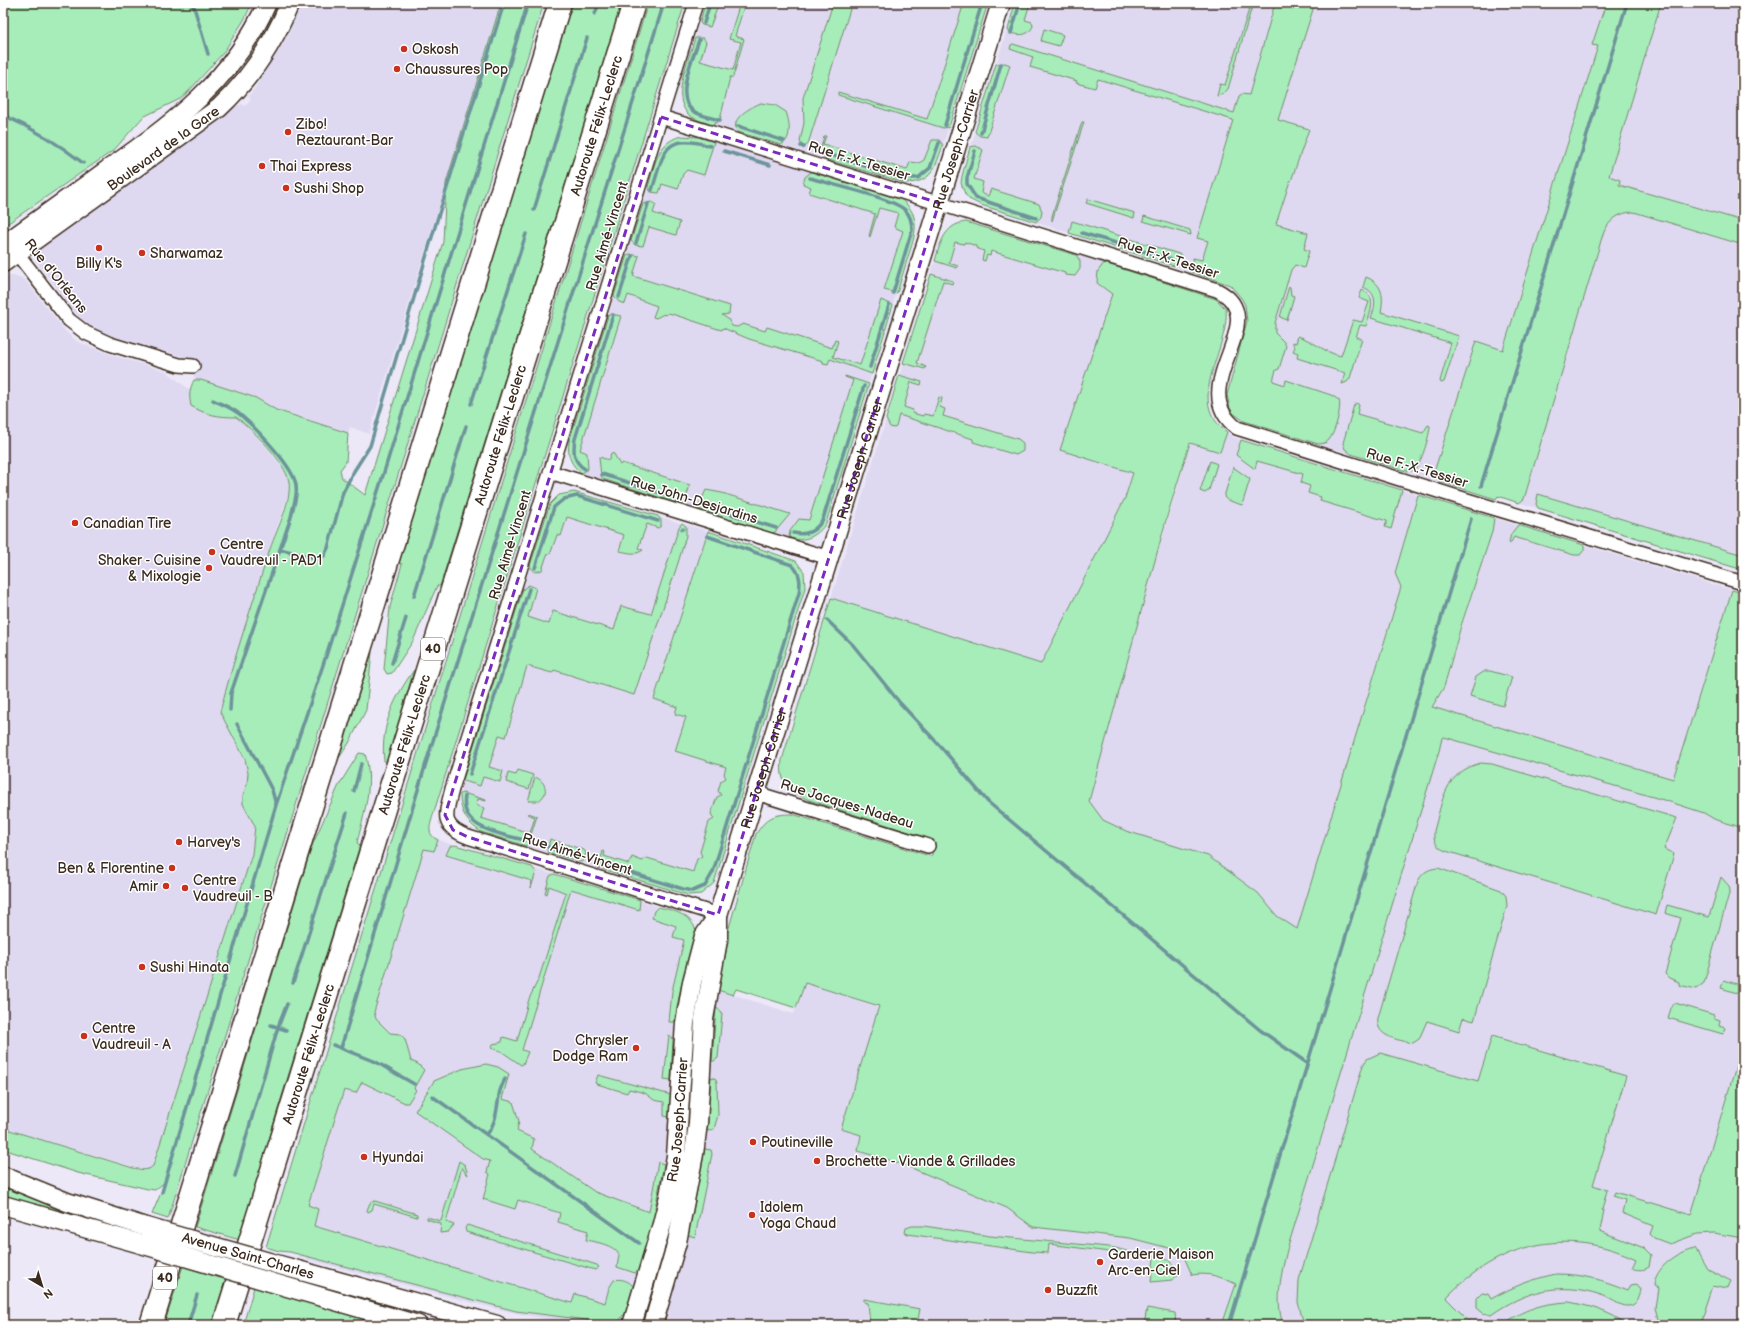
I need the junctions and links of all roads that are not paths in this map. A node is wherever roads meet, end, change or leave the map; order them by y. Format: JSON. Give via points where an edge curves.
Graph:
{"nodes":[{"id":1,"x":267,"y":3,"type":"edge"},
{"id":2,"x":290,"y":3,"type":"edge"},
{"id":3,"x":560,"y":3,"type":"edge"},
{"id":4,"x":634,"y":3,"type":"edge"},
{"id":5,"x":696,"y":3,"type":"edge"},
{"id":6,"x":1001,"y":3,"type":"edge"},
{"id":7,"x":661,"y":117,"type":"junction"},
{"id":8,"x":939,"y":202,"type":"junction"},
{"id":9,"x":8,"y":251,"type":"edge"},
{"id":10,"x":193,"y":366,"type":"dead end"},
{"id":11,"x":550,"y":472,"type":"junction"},
{"id":12,"x":829,"y":558,"type":"junction"},
{"id":13,"x":1743,"y":583,"type":"edge"},
{"id":14,"x":756,"y":793,"type":"junction"},
{"id":15,"x":928,"y":846,"type":"dead end"},
{"id":16,"x":718,"y":915,"type":"junction"},
{"id":17,"x":3,"y":1176,"type":"edge"},
{"id":18,"x":3,"y":1205,"type":"edge"},
{"id":19,"x":143,"y":1236,"type":"junction"},
{"id":20,"x":150,"y":1325,"type":"edge"},
{"id":21,"x":224,"y":1325,"type":"edge"},
{"id":22,"x":418,"y":1325,"type":"edge"},
{"id":23,"x":497,"y":1325,"type":"edge"},
{"id":24,"x":632,"y":1325,"type":"edge"},
{"id":25,"x":653,"y":1325,"type":"edge"}],
"edges":[{"from":1,"to":9,"type":"street","name":"Boulevard de la Gare","via":[[257,24],[212,87],[191,107]]},
{"from":2,"to":9,"type":"street","name":"Boulevard de la Gare","via":[[280,26],[258,62],[242,84],[219,108]]},
{"from":3,"to":20,"type":"highway","number":"40"},
{"from":4,"to":21,"type":"highway","name":"Autoroute Félix-Leclerc","number":"40"},
{"from":5,"to":7,"type":"street","name":"Rue Aimé-Vincent"},
{"from":6,"to":8,"type":"street","name":"Rue Joseph-Carrier"},
{"from":7,"to":8,"type":"street","name":"Rue F.-X.-Tessier"},
{"from":7,"to":11,"type":"street","name":"Rue Aimé-Vincent"},
{"from":8,"to":12,"type":"street","name":"Rue Joseph-Carrier"},
{"from":8,"to":13,"type":"street","name":"Rue F.-X.-Tessier","via":[[1223,293],[1232,302],[1238,314],[1238,321],[1218,399],[1227,419],[1243,430]]},
{"from":9,"to":10,"type":"street","name":"Rue d'Orléans","via":[[68,320],[86,333],[110,344],[179,365]]},
{"from":11,"to":12,"type":"street","name":"Rue John-Desjardins"},
{"from":11,"to":16,"type":"street","name":"Rue Aimé-Vincent","via":[[452,789],[446,810],[447,821],[453,830],[468,837]]},
{"from":12,"to":14,"type":"street","name":"Rue Joseph-Carrier"},
{"from":14,"to":15,"type":"street","name":"Rue Jacques-Nadeau"},
{"from":14,"to":16,"type":"street","name":"Rue Joseph-Carrier"},
{"from":16,"to":24,"type":"street","name":"Rue Joseph-Carrier","via":[[704,936],[692,982],[685,1023],[681,1109],[675,1160],[662,1224]]},
{"from":16,"to":25,"type":"street","name":"Rue Joseph-Carrier","via":[[718,940],[704,1019],[694,1154],[677,1242]]},
{"from":17,"to":19,"type":"street","name":"Avenue Saint-Charles"},
{"from":18,"to":19,"type":"street","name":"Avenue Saint-Charles"},
{"from":19,"to":22,"type":"street","name":"Avenue Saint-Charles","bridge":true,"via":[[270,1282]]},
{"from":19,"to":23,"type":"street","name":"Avenue Saint-Charles","bridge":true,"via":[[276,1264]]}]}
